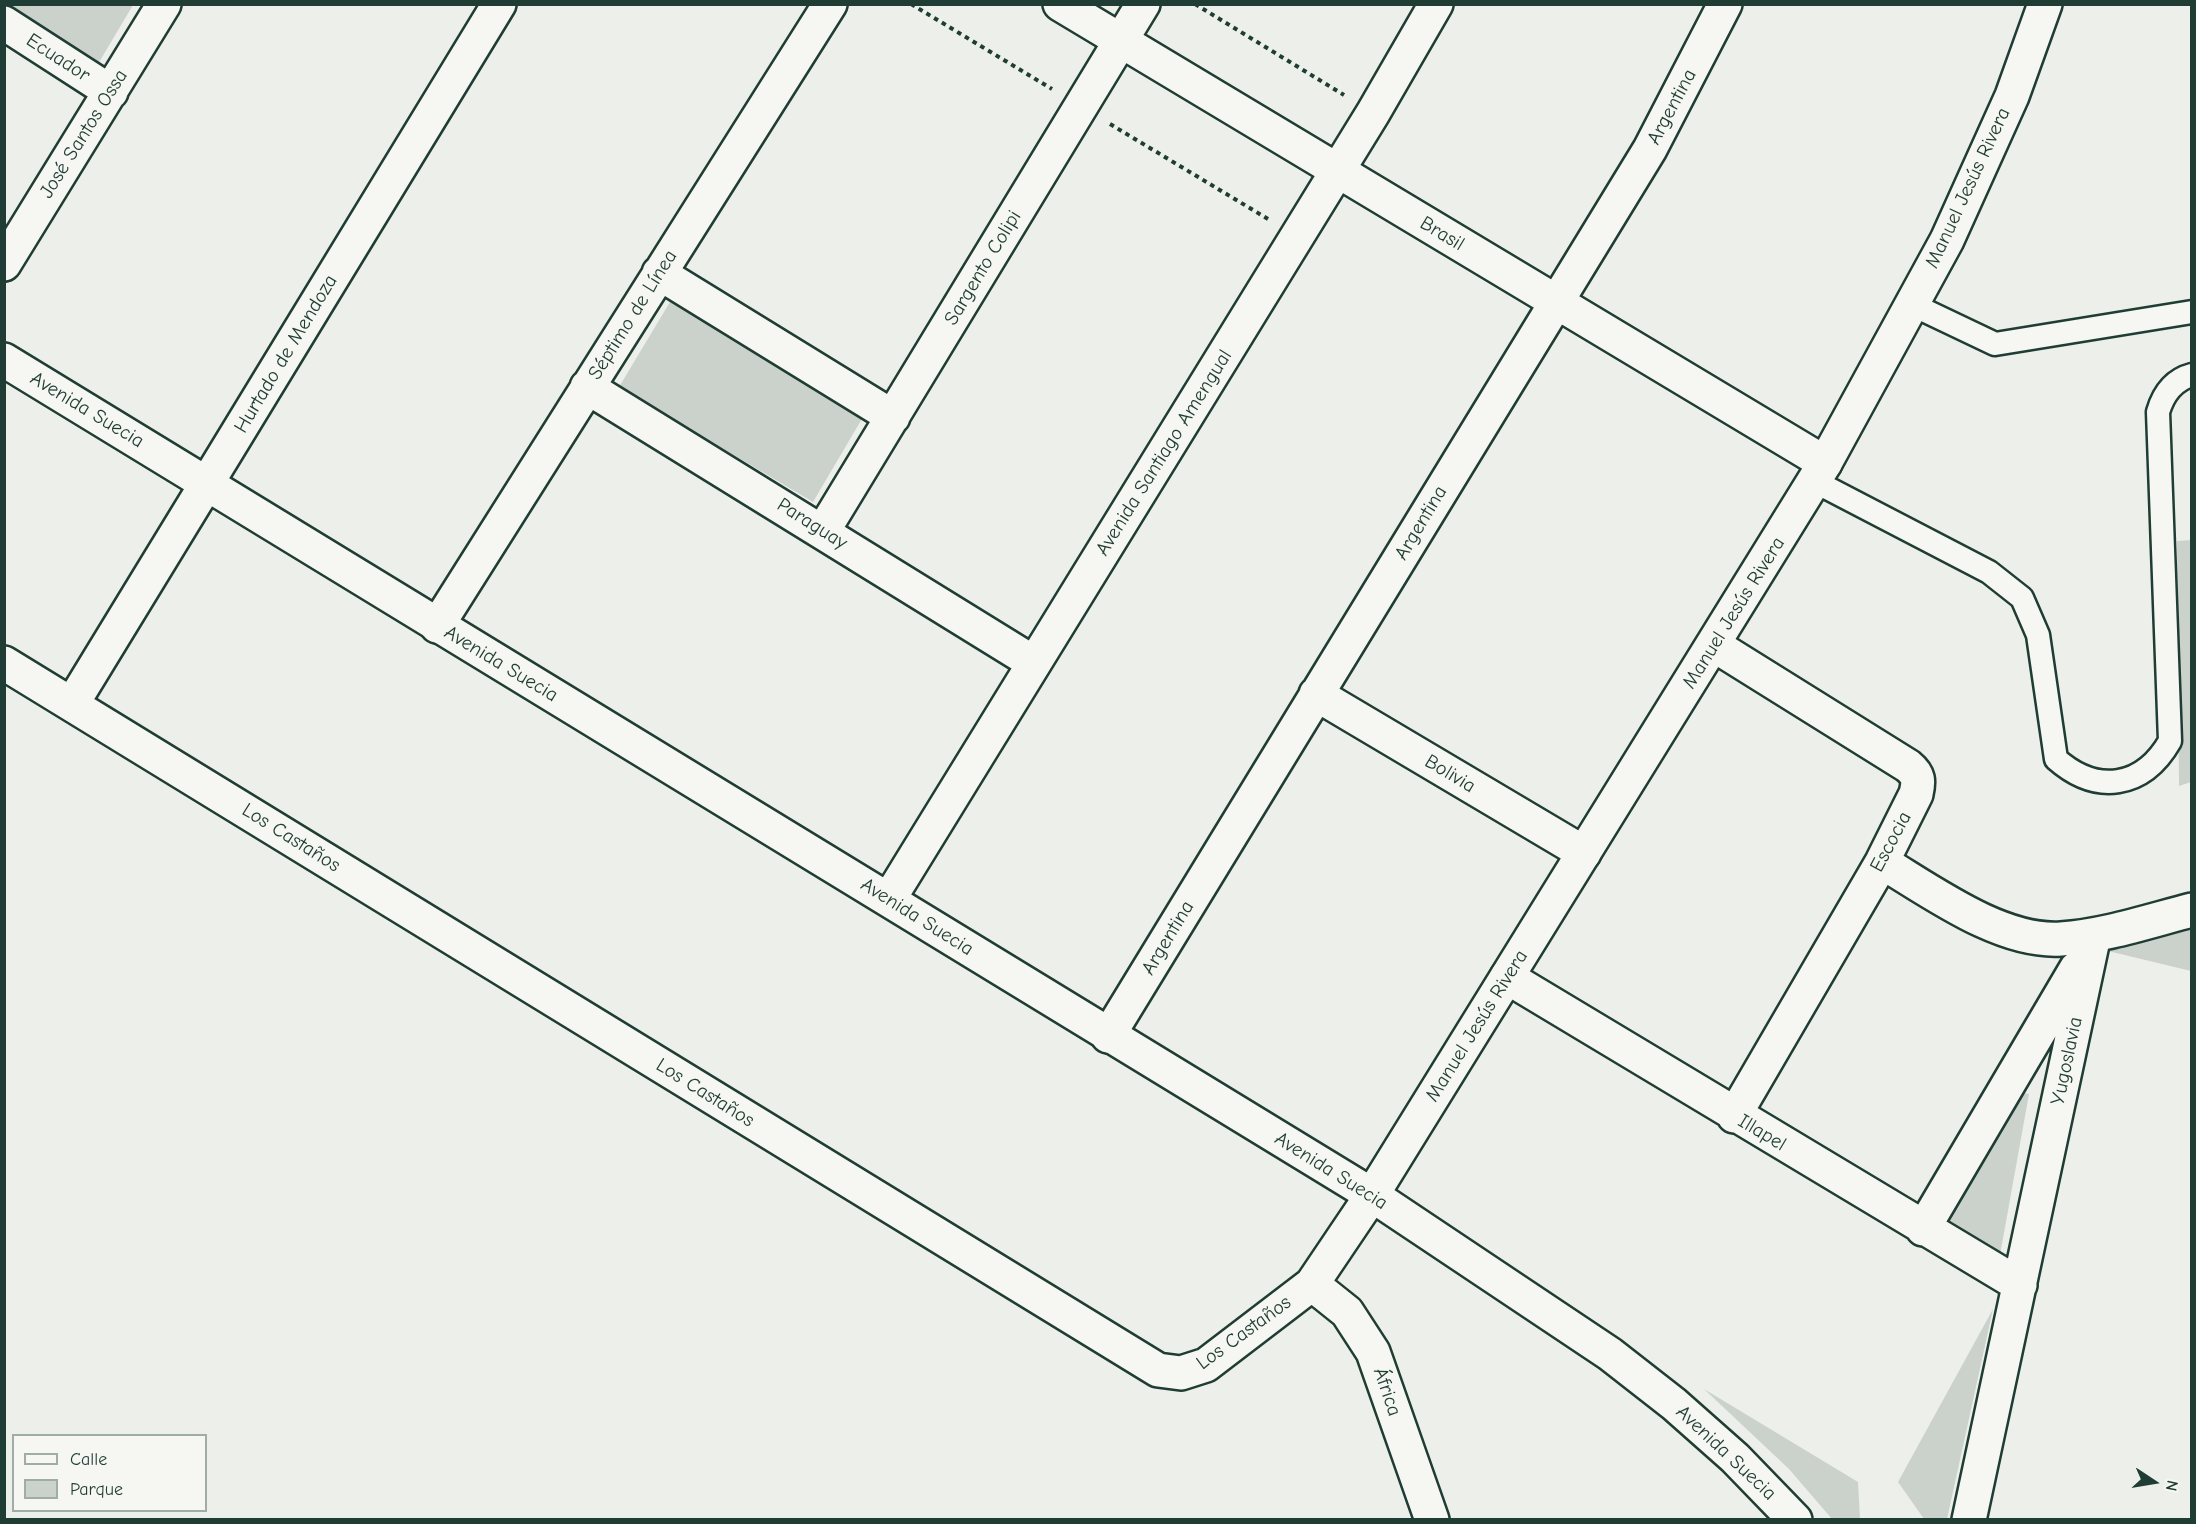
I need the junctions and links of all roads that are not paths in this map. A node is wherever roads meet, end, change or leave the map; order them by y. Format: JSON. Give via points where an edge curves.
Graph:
{"nodes":[{"id":1,"x":164,"y":4,"type":"edge"},
{"id":2,"x":499,"y":4,"type":"edge"},
{"id":3,"x":830,"y":4,"type":"edge"},
{"id":4,"x":1060,"y":4,"type":"edge"},
{"id":5,"x":1143,"y":4,"type":"edge"},
{"id":6,"x":1436,"y":4,"type":"edge"},
{"id":7,"x":1725,"y":4,"type":"edge"},
{"id":8,"x":2045,"y":4,"type":"edge"},
{"id":9,"x":4,"y":24,"type":"edge"},
{"id":10,"x":1121,"y":41,"type":"junction"},
{"id":11,"x":111,"y":92,"type":"junction"},
{"id":12,"x":1337,"y":171,"type":"junction"},
{"id":13,"x":4,"y":264,"type":"edge"},
{"id":14,"x":659,"y":273,"type":"junction"},
{"id":15,"x":1556,"y":302,"type":"junction"},
{"id":16,"x":1911,"y":304,"type":"junction"},
{"id":17,"x":2192,"y":312,"type":"edge"},
{"id":18,"x":4,"y":360,"type":"edge"},
{"id":19,"x":2192,"y":375,"type":"edge"},
{"id":20,"x":587,"y":387,"type":"junction"},
{"id":21,"x":893,"y":417,"type":"junction"},
{"id":22,"x":1820,"y":472,"type":"junction"},
{"id":23,"x":207,"y":483,"type":"junction"},
{"id":24,"x":823,"y":531,"type":"junction"},
{"id":25,"x":437,"y":626,"type":"junction"},
{"id":26,"x":1714,"y":645,"type":"junction"},
{"id":27,"x":4,"y":663,"type":"edge"},
{"id":28,"x":1034,"y":663,"type":"junction"},
{"id":29,"x":1316,"y":694,"type":"junction"},
{"id":30,"x":72,"y":704,"type":"junction"},
{"id":31,"x":1584,"y":853,"type":"junction"},
{"id":32,"x":1882,"y":862,"type":"junction"},
{"id":33,"x":889,"y":899,"type":"junction"},
{"id":34,"x":2192,"y":910,"type":"edge"},
{"id":35,"x":2094,"y":935,"type":"junction"},
{"id":36,"x":1507,"y":977,"type":"junction"},
{"id":37,"x":1108,"y":1036,"type":"junction"},
{"id":38,"x":1734,"y":1116,"type":"junction"},
{"id":39,"x":1372,"y":1195,"type":"junction"},
{"id":40,"x":1923,"y":1229,"type":"junction"},
{"id":41,"x":1312,"y":1284,"type":"junction"},
{"id":42,"x":2020,"y":1285,"type":"junction"},
{"id":43,"x":1432,"y":1520,"type":"edge"},
{"id":44,"x":1795,"y":1520,"type":"edge"},
{"id":45,"x":1970,"y":1520,"type":"edge"}],
"edges":[{"from":1,"to":11,"type":"street","name":"José Santos Ossa"},
{"from":2,"to":23,"type":"street","name":"Hurtado de Mendoza"},
{"from":3,"to":14,"type":"street","name":"Séptimo de Línea"},
{"from":4,"to":10,"type":"street","name":"Brasil"},
{"from":5,"to":10,"type":"street","name":"Sargento Colipi"},
{"from":6,"to":12,"type":"street","name":"Avenida Santiago Amengual"},
{"from":7,"to":15,"type":"street","name":"Argentina","via":[[1650,149]]},
{"from":8,"to":16,"type":"street","name":"Manuel Jesús Rivera","via":[[2012,96],[1947,240]]},
{"from":9,"to":11,"type":"street","name":"Ecuador"},
{"from":10,"to":12,"type":"street","name":"Brasil"},
{"from":10,"to":21,"type":"street","name":"Sargento Colipi"},
{"from":11,"to":13,"type":"street","name":"José Santos Ossa"},
{"from":12,"to":15,"type":"street","name":"Brasil"},
{"from":12,"to":28,"type":"street","name":"Avenida Santiago Amengual"},
{"from":14,"to":20,"type":"street","name":"Séptimo de Línea"},
{"from":14,"to":21,"type":"street"},
{"from":15,"to":22,"type":"street","name":"Brasil"},
{"from":15,"to":29,"type":"street","name":"Argentina"},
{"from":16,"to":17,"type":"lane","via":[[1995,344]]},
{"from":16,"to":22,"type":"street","name":"Manuel Jesús Rivera"},
{"from":18,"to":23,"type":"street","name":"Avenida Suecia"},
{"from":19,"to":22,"type":"lane","via":[[2176,382],[2158,412],[2170,741],[2151,767],[2122,781],[2087,779],[2056,759],[2038,635],[2022,598],[1989,572]]},
{"from":20,"to":24,"type":"street","name":"Paraguay"},
{"from":20,"to":25,"type":"street","name":"Séptimo de Línea"},
{"from":21,"to":24,"type":"street","name":"Sargento Colipi"},
{"from":22,"to":26,"type":"street","name":"Manuel Jesús Rivera"},
{"from":23,"to":25,"type":"street","name":"Avenida Suecia"},
{"from":23,"to":30,"type":"street","name":"Hurtado de Mendoza"},
{"from":24,"to":28,"type":"street","name":"Paraguay"},
{"from":25,"to":33,"type":"street","name":"Avenida Suecia"},
{"from":26,"to":31,"type":"street","name":"Manuel Jesús Rivera"},
{"from":26,"to":32,"type":"street","name":"Escocia","via":[[1917,774],[1916,794]]},
{"from":27,"to":30,"type":"street","name":"Los Castaños"},
{"from":28,"to":33,"type":"street","name":"Avenida Santiago Amengual"},
{"from":29,"to":31,"type":"street","name":"Bolivia"},
{"from":29,"to":37,"type":"street","name":"Argentina"},
{"from":30,"to":41,"type":"street","name":"Los Castaños","via":[[1158,1370],[1181,1373],[1206,1365]]},
{"from":31,"to":36,"type":"street","name":"Manuel Jesús Rivera"},
{"from":32,"to":35,"type":"street","via":[[1995,928],[2039,938]]},
{"from":32,"to":38,"type":"street","name":"Escocia"},
{"from":33,"to":37,"type":"street","name":"Avenida Suecia"},
{"from":34,"to":35,"type":"street"},
{"from":35,"to":40,"type":"street","name":"Yugoslavia"},
{"from":35,"to":42,"type":"street","name":"Yugoslavia"},
{"from":36,"to":38,"type":"street","name":"Illapel"},
{"from":36,"to":39,"type":"street","name":"Manuel Jesús Rivera"},
{"from":37,"to":39,"type":"street","name":"Avenida Suecia"},
{"from":38,"to":40,"type":"street","name":"Illapel"},
{"from":39,"to":41,"type":"street","name":"Los Castaños"},
{"from":39,"to":44,"type":"street","name":"Avenida Suecia","via":[[1610,1354],[1735,1458]]},
{"from":40,"to":42,"type":"street","name":"Illapel"},
{"from":41,"to":43,"type":"street","name":"África","via":[[1347,1312],[1373,1352]]},
{"from":42,"to":45,"type":"street","name":"Yugoslavia"}]}
